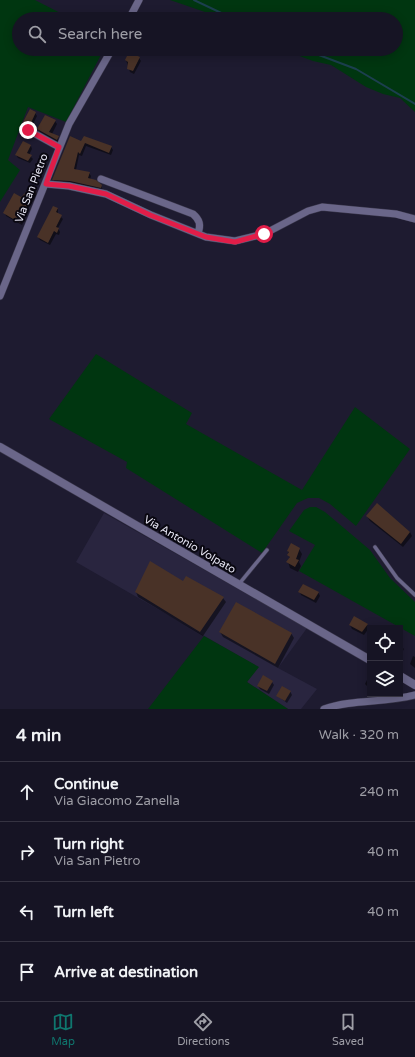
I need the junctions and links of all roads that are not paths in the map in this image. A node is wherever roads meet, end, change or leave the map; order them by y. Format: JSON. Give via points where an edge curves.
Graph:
{"nodes":[{"id":1,"x":139,"y":0,"type":"edge"},
{"id":2,"x":133,"y":12,"type":"edge"},
{"id":3,"x":108,"y":56,"type":"edge"},
{"id":4,"x":30,"y":130,"type":"dead end"},
{"id":5,"x":59,"y":147,"type":"junction"},
{"id":6,"x":101,"y":179,"type":"dead end"},
{"id":7,"x":46,"y":184,"type":"junction"},
{"id":8,"x":415,"y":219,"type":"edge"},
{"id":9,"x":198,"y":234,"type":"junction"},
{"id":10,"x":0,"y":296,"type":"edge"},
{"id":11,"x":0,"y":447,"type":"edge"},
{"id":12,"x":375,"y":547,"type":"dead end"},
{"id":13,"x":267,"y":550,"type":"dead end"},
{"id":14,"x":238,"y":585,"type":"junction"},
{"id":15,"x":415,"y":595,"type":"edge"},
{"id":16,"x":367,"y":658,"type":"edge"},
{"id":17,"x":403,"y":678,"type":"edge"},
{"id":18,"x":415,"y":685,"type":"edge"},
{"id":19,"x":415,"y":695,"type":"edge"},
{"id":20,"x":324,"y":709,"type":"edge"}],
"edges":[{"from":1,"to":2,"type":"street"},
{"from":3,"to":5,"type":"street","name":"Via San Pietro","via":[[69,124]]},
{"from":4,"to":5,"type":"street"},
{"from":5,"to":7,"type":"street","name":"Via San Pietro"},
{"from":6,"to":9,"type":"street","via":[[193,214],[199,221]]},
{"from":7,"to":9,"type":"street","via":[[106,194]]},
{"from":7,"to":10,"type":"street","name":"Via San Pietro"},
{"from":8,"to":9,"type":"street","via":[[396,214],[322,207],[308,211],[264,234],[235,242]]},
{"from":11,"to":14,"type":"street","name":"Via Antonio Volpato"},
{"from":12,"to":15,"type":"lane","via":[[397,578]]},
{"from":13,"to":14,"type":"lane"},
{"from":14,"to":16,"type":"street","name":"Via Antonio Volpato"},
{"from":17,"to":18,"type":"street"},
{"from":19,"to":20,"type":"street","via":[[390,701],[334,705]]}]}
